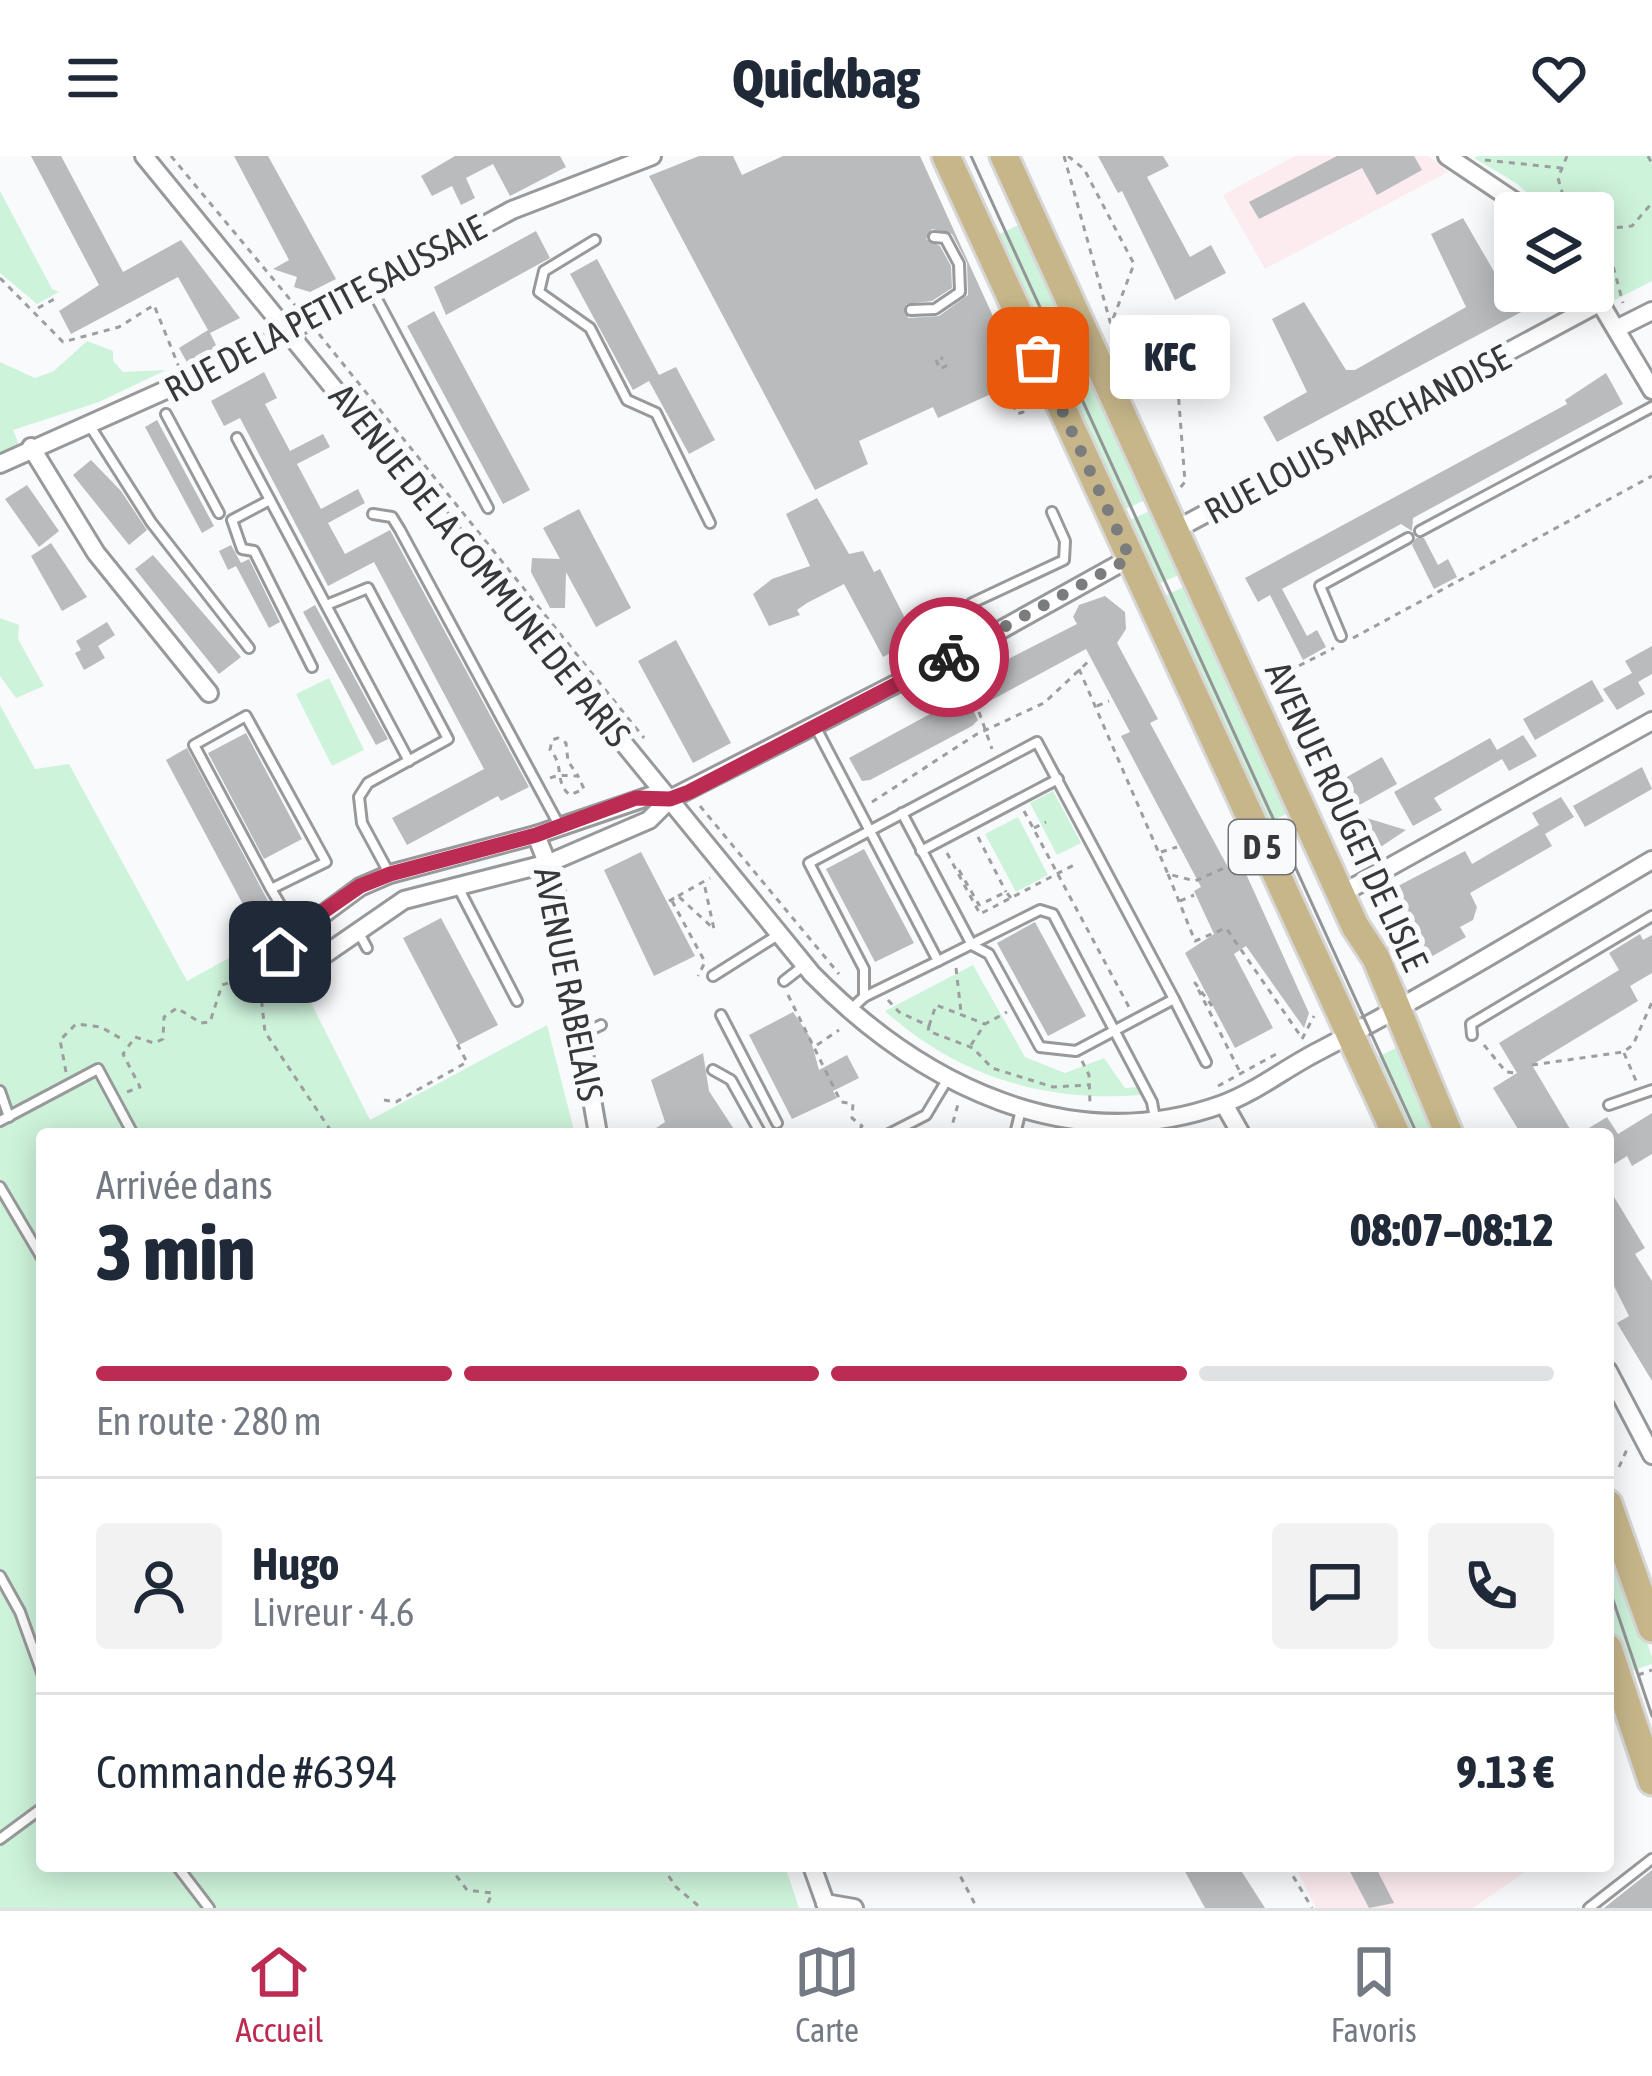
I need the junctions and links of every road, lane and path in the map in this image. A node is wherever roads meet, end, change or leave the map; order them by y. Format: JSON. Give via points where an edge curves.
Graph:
{"nodes":[{"id":1,"x":144,"y":156,"type":"edge"},
{"id":2,"x":171,"y":156,"type":"edge"},
{"id":3,"x":652,"y":156,"type":"edge"},
{"id":4,"x":946,"y":156,"type":"edge"},
{"id":5,"x":1004,"y":156,"type":"edge"},
{"id":6,"x":1066,"y":156,"type":"edge"},
{"id":7,"x":1447,"y":156,"type":"edge"},
{"id":8,"x":1567,"y":156,"type":"edge"},
{"id":9,"x":1648,"y":156,"type":"edge"},
{"id":10,"x":1474,"y":158,"type":"edge"},
{"id":11,"x":1652,"y":164,"type":"edge"},
{"id":12,"x":1561,"y":168,"type":"junction"},
{"id":13,"x":1501,"y":192,"type":"edge"},
{"id":14,"x":1559,"y":192,"type":"edge"},
{"id":15,"x":1652,"y":205,"type":"edge"},
{"id":16,"x":1614,"y":230,"type":"edge"},
{"id":17,"x":934,"y":237,"type":"dead end"},
{"id":18,"x":595,"y":240,"type":"dead end"},
{"id":19,"x":1614,"y":260,"type":"edge"},
{"id":20,"x":0,"y":278,"type":"edge"},
{"id":21,"x":371,"y":288,"type":"junction"},
{"id":22,"x":58,"y":297,"type":"dead end"},
{"id":23,"x":36,"y":310,"type":"junction"},
{"id":24,"x":911,"y":310,"type":"dead end"},
{"id":25,"x":1570,"y":312,"type":"edge"},
{"id":26,"x":1635,"y":319,"type":"edge"},
{"id":27,"x":310,"y":321,"type":"junction"},
{"id":28,"x":1111,"y":325,"type":"junction"},
{"id":29,"x":289,"y":333,"type":"junction"},
{"id":30,"x":1652,"y":337,"type":"edge"},
{"id":31,"x":182,"y":373,"type":"dead end"},
{"id":32,"x":1011,"y":385,"type":"dead end"},
{"id":33,"x":1032,"y":388,"type":"dead end"},
{"id":34,"x":1652,"y":390,"type":"edge"},
{"id":35,"x":1652,"y":407,"type":"edge"},
{"id":36,"x":166,"y":414,"type":"dead end"},
{"id":37,"x":89,"y":425,"type":"junction"},
{"id":38,"x":237,"y":438,"type":"dead end"},
{"id":39,"x":31,"y":446,"type":"junction"},
{"id":40,"x":0,"y":464,"type":"edge"},
{"id":41,"x":1652,"y":476,"type":"edge"},
{"id":42,"x":1161,"y":499,"type":"junction"},
{"id":43,"x":270,"y":500,"type":"junction"},
{"id":44,"x":488,"y":508,"type":"dead end"},
{"id":45,"x":1052,"y":512,"type":"dead end"},
{"id":46,"x":219,"y":513,"type":"dead end"},
{"id":47,"x":373,"y":514,"type":"dead end"},
{"id":48,"x":710,"y":524,"type":"dead end"},
{"id":49,"x":1175,"y":530,"type":"junction"},
{"id":50,"x":1420,"y":531,"type":"dead end"},
{"id":51,"x":1408,"y":538,"type":"dead end"},
{"id":52,"x":1130,"y":558,"type":"junction"},
{"id":53,"x":972,"y":603,"type":"dead end"},
{"id":54,"x":329,"y":604,"type":"junction"},
{"id":55,"x":1341,"y":636,"type":"dead end"},
{"id":56,"x":249,"y":648,"type":"dead end"},
{"id":57,"x":1090,"y":660,"type":"dead end"},
{"id":58,"x":312,"y":667,"type":"dead end"},
{"id":59,"x":1079,"y":669,"type":"junction"},
{"id":60,"x":1248,"y":690,"type":"junction"},
{"id":61,"x":209,"y":693,"type":"dead end"},
{"id":62,"x":1109,"y":701,"type":"dead end"},
{"id":63,"x":1096,"y":707,"type":"junction"},
{"id":64,"x":979,"y":712,"type":"dead end"},
{"id":65,"x":1652,"y":721,"type":"edge"},
{"id":66,"x":815,"y":727,"type":"junction"},
{"id":67,"x":987,"y":729,"type":"junction"},
{"id":68,"x":655,"y":752,"type":"dead end"},
{"id":69,"x":409,"y":760,"type":"junction"},
{"id":70,"x":998,"y":763,"type":"junction"},
{"id":71,"x":1125,"y":774,"type":"junction"},
{"id":72,"x":560,"y":775,"type":"junction"},
{"id":73,"x":578,"y":776,"type":"junction"},
{"id":74,"x":1138,"y":776,"type":"dead end"},
{"id":75,"x":1058,"y":779,"type":"junction"},
{"id":76,"x":670,"y":799,"type":"junction"},
{"id":77,"x":1017,"y":800,"type":"junction"},
{"id":78,"x":857,"y":809,"type":"junction"},
{"id":79,"x":902,"y":813,"type":"junction"},
{"id":80,"x":1046,"y":822,"type":"dead end"},
{"id":81,"x":560,"y":826,"type":"junction"},
{"id":82,"x":1033,"y":828,"type":"junction"},
{"id":83,"x":867,"y":830,"type":"junction"},
{"id":84,"x":536,"y":835,"type":"junction"},
{"id":85,"x":940,"y":840,"type":"junction"},
{"id":86,"x":1177,"y":847,"type":"dead end"},
{"id":87,"x":921,"y":851,"type":"junction"},
{"id":88,"x":1264,"y":852,"type":"junction"},
{"id":89,"x":1159,"y":853,"type":"junction"},
{"id":90,"x":1652,"y":860,"type":"edge"},
{"id":91,"x":549,"y":863,"type":"junction"},
{"id":92,"x":1074,"y":865,"type":"dead end"},
{"id":93,"x":1057,"y":873,"type":"junction"},
{"id":94,"x":390,"y":874,"type":"junction"},
{"id":95,"x":1168,"y":874,"type":"junction"},
{"id":96,"x":271,"y":889,"type":"junction"},
{"id":97,"x":459,"y":890,"type":"junction"},
{"id":98,"x":1341,"y":894,"type":"junction"},
{"id":99,"x":1194,"y":895,"type":"dead end"},
{"id":100,"x":678,"y":896,"type":"junction"},
{"id":101,"x":404,"y":900,"type":"junction"},
{"id":102,"x":1178,"y":902,"type":"junction"},
{"id":103,"x":284,"y":910,"type":"dead end"},
{"id":104,"x":1652,"y":916,"type":"edge"},
{"id":105,"x":357,"y":930,"type":"junction"},
{"id":106,"x":779,"y":934,"type":"junction"},
{"id":107,"x":971,"y":945,"type":"junction"},
{"id":108,"x":367,"y":948,"type":"dead end"},
{"id":109,"x":949,"y":955,"type":"junction"},
{"id":110,"x":283,"y":961,"type":"junction"},
{"id":111,"x":938,"y":961,"type":"junction"},
{"id":112,"x":804,"y":965,"type":"junction"},
{"id":113,"x":259,"y":976,"type":"junction"},
{"id":114,"x":698,"y":976,"type":"dead end"},
{"id":115,"x":713,"y":976,"type":"dead end"},
{"id":116,"x":783,"y":982,"type":"joint"},
{"id":117,"x":882,"y":992,"type":"junction"},
{"id":118,"x":864,"y":997,"type":"junction"},
{"id":119,"x":1174,"y":999,"type":"junction"},
{"id":120,"x":517,"y":1001,"type":"dead end"},
{"id":121,"x":1652,"y":1002,"type":"edge"},
{"id":122,"x":1212,"y":1006,"type":"dead end"},
{"id":123,"x":848,"y":1011,"type":"junction"},
{"id":124,"x":1399,"y":1011,"type":"junction"},
{"id":125,"x":961,"y":1014,"type":"junction"},
{"id":126,"x":722,"y":1016,"type":"dead end"},
{"id":127,"x":1001,"y":1016,"type":"dead end"},
{"id":128,"x":1136,"y":1020,"type":"junction"},
{"id":129,"x":601,"y":1024,"type":"dead end"},
{"id":130,"x":985,"y":1024,"type":"junction"},
{"id":131,"x":929,"y":1026,"type":"junction"},
{"id":132,"x":839,"y":1030,"type":"dead end"},
{"id":133,"x":1115,"y":1031,"type":"junction"},
{"id":134,"x":1472,"y":1035,"type":"joint"},
{"id":135,"x":579,"y":1036,"type":"junction"},
{"id":136,"x":1349,"y":1036,"type":"junction"},
{"id":137,"x":1303,"y":1039,"type":"dead end"},
{"id":138,"x":128,"y":1042,"type":"junction"},
{"id":139,"x":456,"y":1042,"type":"dead end"},
{"id":140,"x":815,"y":1046,"type":"junction"},
{"id":141,"x":970,"y":1046,"type":"junction"},
{"id":142,"x":1623,"y":1052,"type":"junction"},
{"id":143,"x":1206,"y":1062,"type":"dead end"},
{"id":144,"x":1532,"y":1065,"type":"dead end"},
{"id":145,"x":1084,"y":1067,"type":"dead end"},
{"id":146,"x":713,"y":1070,"type":"dead end"},
{"id":147,"x":1241,"y":1073,"type":"dead end"},
{"id":148,"x":1517,"y":1073,"type":"dead end"},
{"id":149,"x":947,"y":1080,"type":"junction"},
{"id":150,"x":71,"y":1085,"type":"junction"},
{"id":151,"x":1089,"y":1085,"type":"junction"},
{"id":152,"x":140,"y":1088,"type":"dead end"},
{"id":153,"x":1652,"y":1090,"type":"edge"},
{"id":154,"x":0,"y":1091,"type":"edge"},
{"id":155,"x":1641,"y":1094,"type":"junction"},
{"id":156,"x":384,"y":1100,"type":"dead end"},
{"id":157,"x":1225,"y":1104,"type":"junction"},
{"id":158,"x":1090,"y":1106,"type":"dead end"},
{"id":159,"x":1609,"y":1106,"type":"dead end"},
{"id":160,"x":957,"y":1107,"type":"dead end"},
{"id":161,"x":1021,"y":1110,"type":"junction"},
{"id":162,"x":4,"y":1119,"type":"edge"},
{"id":163,"x":1155,"y":1119,"type":"junction"},
{"id":164,"x":777,"y":1123,"type":"dead end"},
{"id":165,"x":130,"y":1128,"type":"edge"},
{"id":166,"x":329,"y":1128,"type":"edge"},
{"id":167,"x":598,"y":1128,"type":"edge"},
{"id":168,"x":758,"y":1128,"type":"edge"},
{"id":169,"x":860,"y":1128,"type":"edge"},
{"id":170,"x":901,"y":1128,"type":"edge"},
{"id":171,"x":956,"y":1128,"type":"edge"},
{"id":172,"x":1017,"y":1128,"type":"edge"},
{"id":173,"x":1109,"y":1128,"type":"edge"},
{"id":174,"x":1238,"y":1128,"type":"edge"},
{"id":175,"x":1392,"y":1128,"type":"edge"},
{"id":176,"x":1447,"y":1128,"type":"edge"},
{"id":177,"x":0,"y":1186,"type":"edge"},
{"id":178,"x":36,"y":1248,"type":"edge"},
{"id":179,"x":1614,"y":1382,"type":"edge"},
{"id":180,"x":1652,"y":1455,"type":"edge"},
{"id":181,"x":1614,"y":1521,"type":"edge"},
{"id":182,"x":0,"y":1576,"type":"edge"},
{"id":183,"x":1652,"y":1628,"type":"edge"},
{"id":184,"x":36,"y":1656,"type":"edge"},
{"id":185,"x":1614,"y":1666,"type":"edge"},
{"id":186,"x":1652,"y":1781,"type":"edge"},
{"id":187,"x":36,"y":1812,"type":"edge"},
{"id":188,"x":0,"y":1839,"type":"edge"},
{"id":189,"x":1652,"y":1859,"type":"edge"},
{"id":190,"x":181,"y":1872,"type":"edge"},
{"id":191,"x":454,"y":1872,"type":"edge"},
{"id":192,"x":668,"y":1872,"type":"edge"},
{"id":193,"x":814,"y":1872,"type":"edge"},
{"id":194,"x":958,"y":1872,"type":"edge"},
{"id":195,"x":1291,"y":1872,"type":"edge"},
{"id":196,"x":826,"y":1906,"type":"edge"},
{"id":197,"x":208,"y":1908,"type":"edge"},
{"id":198,"x":485,"y":1908,"type":"edge"},
{"id":199,"x":701,"y":1908,"type":"edge"},
{"id":200,"x":854,"y":1908,"type":"edge"},
{"id":201,"x":976,"y":1908,"type":"edge"},
{"id":202,"x":1312,"y":1908,"type":"edge"},
{"id":203,"x":1589,"y":1908,"type":"edge"}],
"edges":[{"from":1,"to":29,"type":"street","name":"AVENUE DE LA COMMUNE DE PARIS"},
{"from":2,"to":27,"type":"path","name":"AVENUE DE LA COMMUNE DE PARIS"},
{"from":3,"to":21,"type":"street","name":"RUE DE LA PETITE SAUSSAIE","via":[[512,210]]},
{"from":4,"to":52,"type":"main road","number":"D 5"},
{"from":5,"to":42,"type":"main road","number":"D 5"},
{"from":6,"to":28,"type":"path"},
{"from":6,"to":28,"type":"path","via":[[1084,169],[1134,264]]},
{"from":7,"to":13,"type":"street"},
{"from":8,"to":12,"type":"path"},
{"from":9,"to":11,"type":"path"},
{"from":10,"to":12,"type":"path"},
{"from":12,"to":14,"type":"path"},
{"from":15,"to":16,"type":"path","via":[[1632,226]]},
{"from":17,"to":24,"type":"lane","via":[[956,254],[960,292],[935,309]]},
{"from":18,"to":48,"type":"lane","via":[[544,271],[539,292],[590,328],[627,400],[656,413]]},
{"from":19,"to":26,"type":"path"},
{"from":20,"to":23,"type":"path"},
{"from":21,"to":27,"type":"street","name":"RUE DE LA PETITE SAUSSAIE"},
{"from":21,"to":44,"type":"lane"},
{"from":22,"to":23,"type":"path"},
{"from":23,"to":31,"type":"path","via":[[63,342],[119,327],[154,305]]},
{"from":25,"to":49,"type":"street","name":"RUE LOUIS MARCHANDISE"},
{"from":26,"to":30,"type":"street"},
{"from":26,"to":34,"type":"street"},
{"from":27,"to":29,"type":"street","name":"RUE DE LA PETITE SAUSSAIE"},
{"from":27,"to":68,"type":"path","name":"AVENUE DE LA COMMUNE DE PARIS"},
{"from":28,"to":42,"type":"path","via":[[1156,339],[1178,377],[1185,482]]},
{"from":29,"to":37,"type":"street","name":"RUE DE LA PETITE SAUSSAIE"},
{"from":29,"to":76,"type":"street","name":"AVENUE DE LA COMMUNE DE PARIS"},
{"from":32,"to":33,"type":"path","bridge":true,"via":[[1018,400],[1023,412],[1017,415],[1010,398]]},
{"from":35,"to":50,"type":"lane"},
{"from":36,"to":46,"type":"lane"},
{"from":37,"to":39,"type":"street","name":"RUE DE LA PETITE SAUSSAIE"},
{"from":37,"to":56,"type":"lane","via":[[151,522]]},
{"from":38,"to":43,"type":"lane"},
{"from":39,"to":40,"type":"street","name":"RUE DE LA PETITE SAUSSAIE"},
{"from":39,"to":61,"type":"street","via":[[96,554]]},
{"from":41,"to":60,"type":"path"},
{"from":42,"to":49,"type":"main road","number":"D 5"},
{"from":43,"to":54,"type":"lane"},
{"from":43,"to":58,"type":"lane","via":[[232,520],[232,529],[242,549],[254,551]]},
{"from":45,"to":53,"type":"lane","via":[[1064,560]]},
{"from":47,"to":81,"type":"lane","via":[[392,517],[400,530]]},
{"from":49,"to":60,"type":"main road","name":"AVENUE ROUGET DE LISLE","number":"D 5"},
{"from":51,"to":55,"type":"lane","via":[[1320,586]]},
{"from":52,"to":66,"type":"street"},
{"from":52,"to":88,"type":"main road","number":"D 5"},
{"from":54,"to":69,"type":"lane"},
{"from":54,"to":69,"type":"lane","via":[[368,588],[448,740]]},
{"from":57,"to":59,"type":"path"},
{"from":59,"to":63,"type":"path"},
{"from":59,"to":67,"type":"path","via":[[1044,703]]},
{"from":60,"to":98,"type":"main road","name":"AVENUE ROUGET DE LISLE","number":"D 5"},
{"from":62,"to":63,"type":"path"},
{"from":63,"to":71,"type":"path"},
{"from":64,"to":67,"type":"path"},
{"from":65,"to":98,"type":"street"},
{"from":66,"to":76,"type":"street"},
{"from":66,"to":78,"type":"lane"},
{"from":67,"to":70,"type":"path"},
{"from":67,"to":78,"type":"path"},
{"from":69,"to":94,"type":"lane","via":[[359,797],[362,823]]},
{"from":70,"to":75,"type":"lane","via":[[1037,742]]},
{"from":70,"to":79,"type":"lane"},
{"from":71,"to":74,"type":"path"},
{"from":71,"to":89,"type":"path"},
{"from":72,"to":73,"type":"path"},
{"from":72,"to":73,"type":"path","via":[[566,794],[575,796],[584,789]]},
{"from":72,"to":73,"type":"path","via":[[550,744],[563,738]]},
{"from":75,"to":77,"type":"lane"},
{"from":75,"to":119,"type":"lane"},
{"from":76,"to":81,"type":"street","via":[[636,798]]},
{"from":76,"to":91,"type":"street","via":[[649,820]]},
{"from":76,"to":106,"type":"street","name":"AVENUE DE LA COMMUNE DE PARIS"},
{"from":77,"to":82,"type":"path"},
{"from":77,"to":85,"type":"lane"},
{"from":78,"to":83,"type":"lane"},
{"from":79,"to":83,"type":"lane"},
{"from":79,"to":87,"type":"lane"},
{"from":80,"to":82,"type":"path"},
{"from":81,"to":84,"type":"street"},
{"from":82,"to":93,"type":"path"},
{"from":83,"to":111,"type":"lane"},
{"from":83,"to":118,"type":"lane","via":[[809,863],[864,969]]},
{"from":84,"to":91,"type":"street","name":"AVENUE RABELAIS"},
{"from":84,"to":94,"type":"street"},
{"from":85,"to":87,"type":"lane"},
{"from":85,"to":93,"type":"path","via":[[980,914]]},
{"from":86,"to":89,"type":"path"},
{"from":87,"to":107,"type":"lane"},
{"from":88,"to":95,"type":"path","via":[[1195,881]]},
{"from":88,"to":136,"type":"main road","number":"D 5"},
{"from":89,"to":95,"type":"path"},
{"from":90,"to":124,"type":"street","name":"AVENUE DE LA COMMUNE DE PARIS"},
{"from":91,"to":97,"type":"street"},
{"from":91,"to":135,"type":"street","name":"AVENUE RABELAIS"},
{"from":92,"to":93,"type":"path"},
{"from":93,"to":128,"type":"path"},
{"from":94,"to":101,"type":"street"},
{"from":94,"to":110,"type":"street","via":[[295,931]]},
{"from":95,"to":102,"type":"path"},
{"from":96,"to":96,"type":"lane","via":[[326,862],[246,716],[194,745]]},
{"from":96,"to":103,"type":"lane"},
{"from":97,"to":101,"type":"street"},
{"from":97,"to":120,"type":"lane"},
{"from":98,"to":124,"type":"main road","name":"AVENUE ROUGET DE LISLE","number":"D 5"},
{"from":99,"to":102,"type":"path"},
{"from":100,"to":100,"type":"path","via":[[706,923],[714,929],[704,883]]},
{"from":100,"to":114,"type":"path","via":[[670,900],[705,962]]},
{"from":101,"to":105,"type":"street"},
{"from":102,"to":137,"type":"path","via":[[1195,941],[1226,928]]},
{"from":104,"to":134,"type":"lane","via":[[1472,1024]]},
{"from":105,"to":108,"type":"lane"},
{"from":105,"to":110,"type":"street","via":[[319,970]]},
{"from":106,"to":112,"type":"street","name":"AVENUE DE LA COMMUNE DE PARIS"},
{"from":106,"to":115,"type":"lane"},
{"from":107,"to":109,"type":"lane"},
{"from":107,"to":133,"type":"lane","via":[[988,954],[1040,1047],[1076,1051]]},
{"from":107,"to":133,"type":"lane","via":[[1046,910]]},
{"from":109,"to":111,"type":"lane"},
{"from":109,"to":125,"type":"path","via":[[959,972]]},
{"from":110,"to":113,"type":"path"},
{"from":111,"to":117,"type":"lane"},
{"from":112,"to":116,"type":"lane"},
{"from":112,"to":123,"type":"street","name":"AVENUE DE LA COMMUNE DE PARIS"},
{"from":113,"to":138,"type":"path","via":[[222,985],[210,1022],[177,1008],[164,1017],[163,1039]]},
{"from":113,"to":166,"type":"path","via":[[265,1032]]},
{"from":116,"to":140,"type":"path"},
{"from":117,"to":118,"type":"lane"},
{"from":117,"to":131,"type":"path"},
{"from":118,"to":123,"type":"lane"},
{"from":119,"to":128,"type":"lane"},
{"from":119,"to":143,"type":"lane"},
{"from":121,"to":142,"type":"path"},
{"from":122,"to":147,"type":"path","via":[[1195,983]]},
{"from":123,"to":149,"type":"street","name":"AVENUE DE LA COMMUNE DE PARIS"},
{"from":124,"to":136,"type":"street","name":"AVENUE DE LA COMMUNE DE PARIS"},
{"from":124,"to":176,"type":"main road","name":"AVENUE ROUGET DE LISLE","number":"D 5"},
{"from":125,"to":130,"type":"path"},
{"from":125,"to":131,"type":"path","via":[[936,1005]]},
{"from":126,"to":164,"type":"lane"},
{"from":127,"to":130,"type":"path"},
{"from":128,"to":133,"type":"lane"},
{"from":129,"to":135,"type":"lane"},
{"from":130,"to":141,"type":"path"},
{"from":131,"to":141,"type":"path"},
{"from":132,"to":140,"type":"path"},
{"from":133,"to":163,"type":"lane"},
{"from":134,"to":148,"type":"path","via":[[1505,1072]]},
{"from":135,"to":167,"type":"street","name":"AVENUE RABELAIS","via":[[596,1078]]},
{"from":136,"to":157,"type":"street","name":"AVENUE DE LA COMMUNE DE PARIS"},
{"from":136,"to":175,"type":"main road","number":"D 5"},
{"from":138,"to":150,"type":"path","via":[[89,1024],[65,1030],[59,1052]]},
{"from":138,"to":152,"type":"path","via":[[123,1054]]},
{"from":139,"to":156,"type":"path","via":[[467,1062],[396,1102]]},
{"from":140,"to":169,"type":"path"},
{"from":141,"to":151,"type":"path","via":[[1011,1075],[1053,1087]]},
{"from":142,"to":144,"type":"path"},
{"from":142,"to":155,"type":"path"},
{"from":145,"to":151,"type":"path"},
{"from":146,"to":168,"type":"lane","via":[[730,1080]]},
{"from":149,"to":161,"type":"street","name":"AVENUE DE LA COMMUNE DE PARIS"},
{"from":149,"to":170,"type":"lane","via":[[926,1115]]},
{"from":150,"to":162,"type":"lane"},
{"from":150,"to":165,"type":"lane","via":[[98,1069]]},
{"from":151,"to":158,"type":"path"},
{"from":153,"to":155,"type":"lane"},
{"from":154,"to":162,"type":"lane"},
{"from":155,"to":159,"type":"lane"},
{"from":157,"to":163,"type":"street","name":"AVENUE DE LA COMMUNE DE PARIS"},
{"from":157,"to":174,"type":"street"},
{"from":160,"to":171,"type":"path"},
{"from":161,"to":172,"type":"lane"},
{"from":161,"to":173,"type":"street","name":"AVENUE DE LA COMMUNE DE PARIS"},
{"from":163,"to":173,"type":"street","name":"AVENUE DE LA COMMUNE DE PARIS"},
{"from":177,"to":178,"type":"lane"},
{"from":179,"to":180,"type":"street"},
{"from":181,"to":183,"type":"main road"},
{"from":182,"to":184,"type":"lane"},
{"from":185,"to":186,"type":"main road"},
{"from":187,"to":188,"type":"lane"},
{"from":189,"to":203,"type":"lane"},
{"from":190,"to":197,"type":"lane"},
{"from":191,"to":198,"type":"path","via":[[467,1890],[492,1893]]},
{"from":192,"to":199,"type":"path"},
{"from":193,"to":196,"type":"street"},
{"from":194,"to":201,"type":"path"},
{"from":195,"to":202,"type":"path"},
{"from":196,"to":200,"type":"street"}]}
